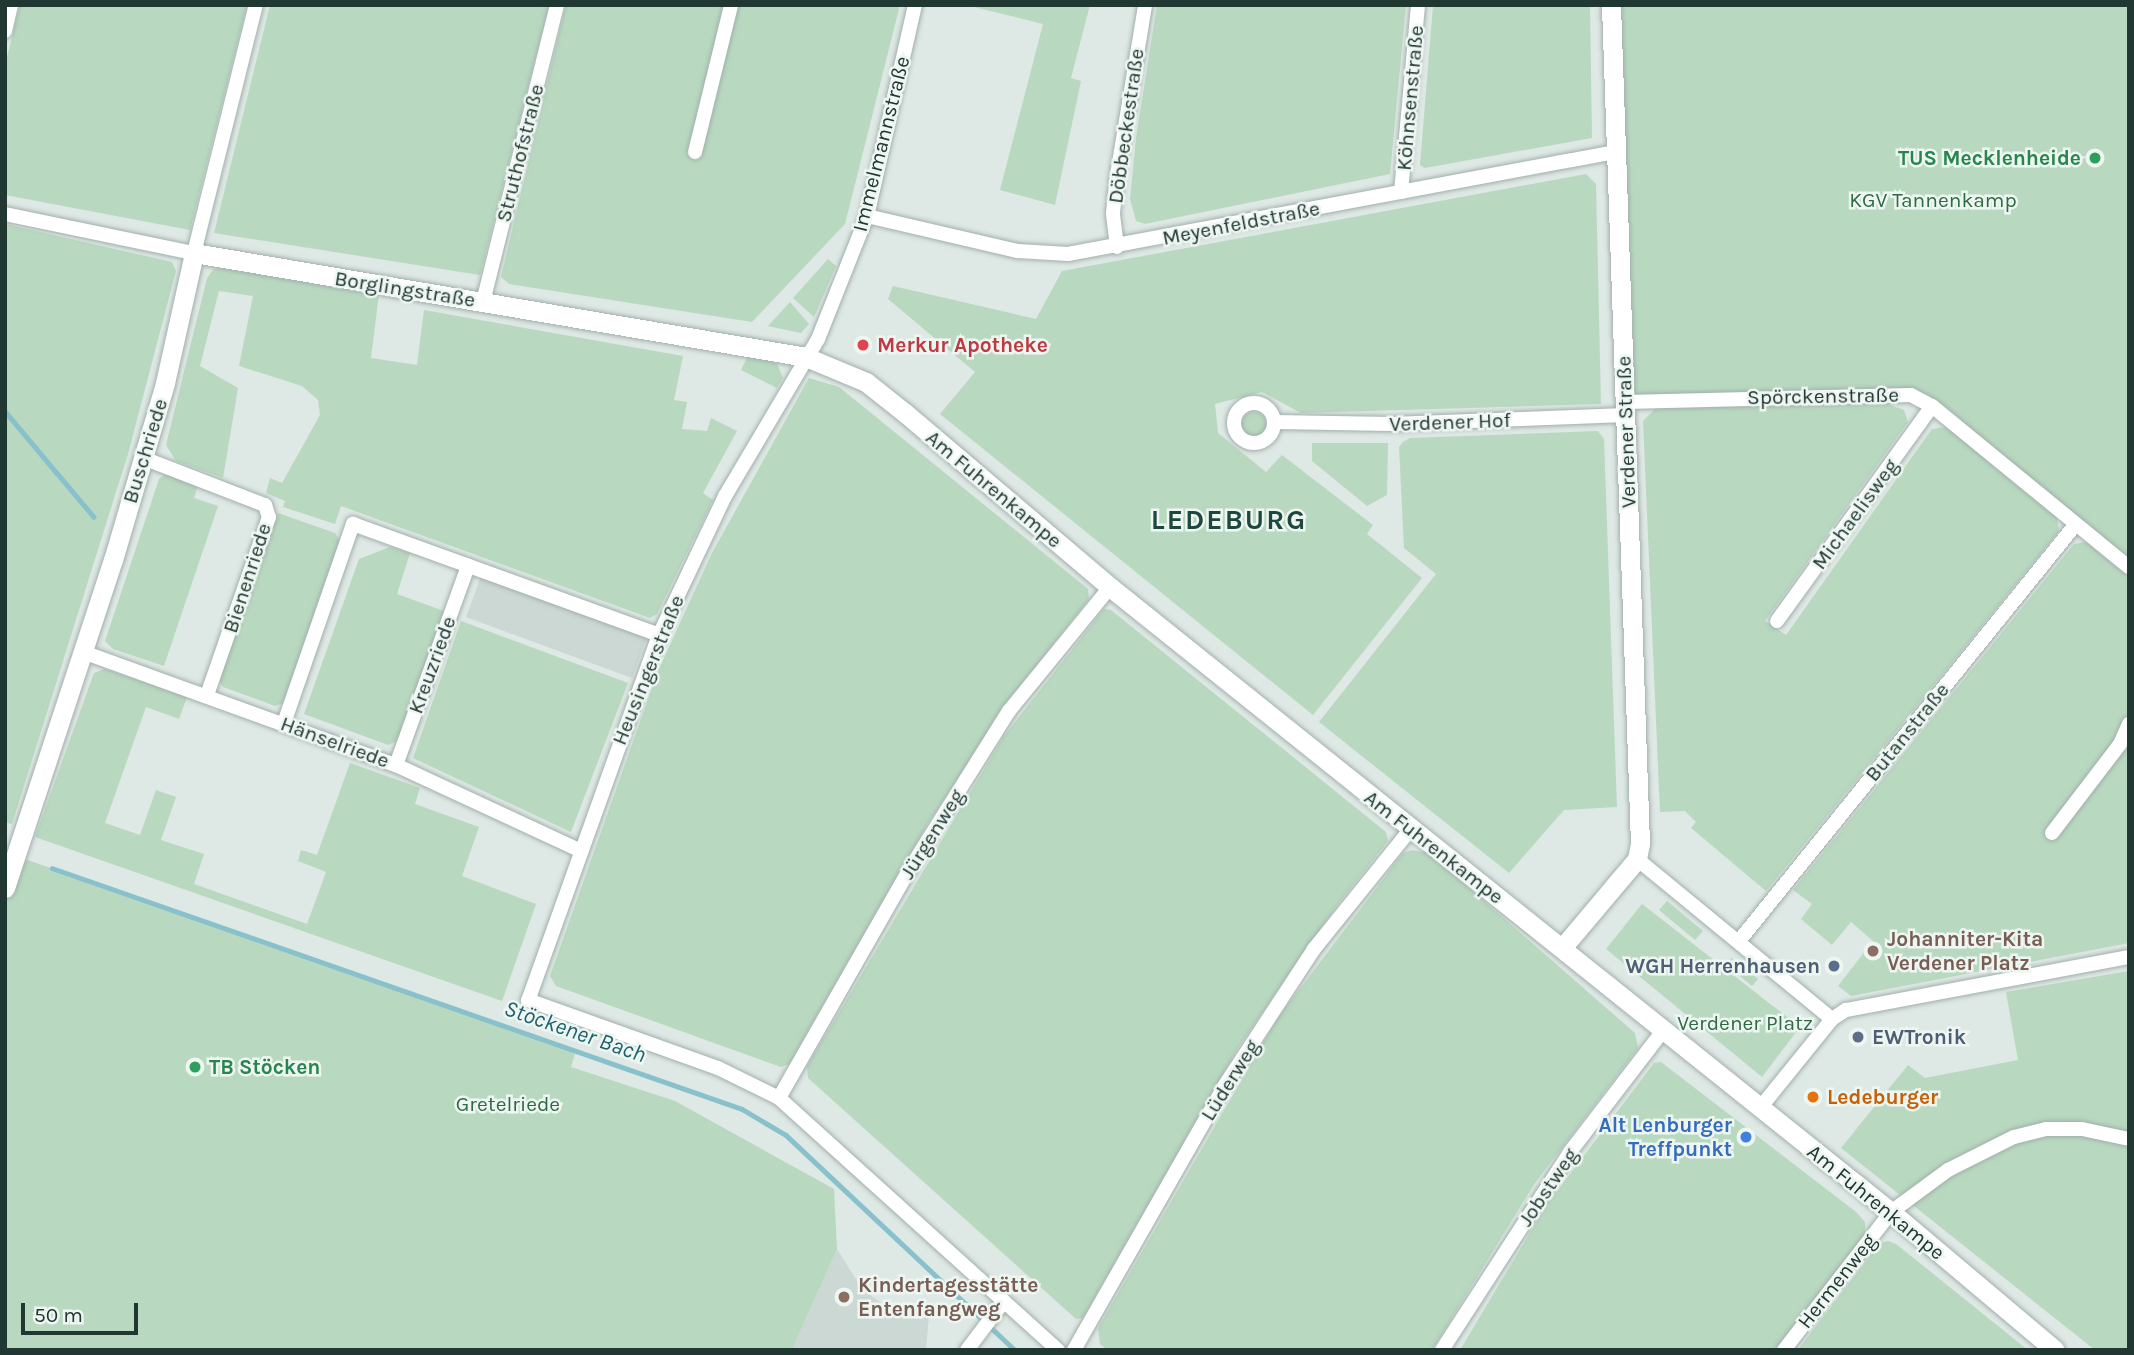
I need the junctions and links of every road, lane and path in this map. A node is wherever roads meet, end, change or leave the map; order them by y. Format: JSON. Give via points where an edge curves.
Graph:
{"nodes":[{"id":1,"x":12,"y":5,"type":"edge"},
{"id":2,"x":256,"y":5,"type":"edge"},
{"id":3,"x":557,"y":5,"type":"edge"},
{"id":4,"x":732,"y":5,"type":"edge"},
{"id":5,"x":915,"y":5,"type":"edge"},
{"id":6,"x":1145,"y":5,"type":"edge"},
{"id":7,"x":1418,"y":5,"type":"edge"},
{"id":8,"x":1611,"y":5,"type":"edge"},
{"id":9,"x":5,"y":32,"type":"edge"},
{"id":10,"x":695,"y":152,"type":"dead end"},
{"id":11,"x":1615,"y":152,"type":"junction"},
{"id":12,"x":1401,"y":191,"type":"junction"},
{"id":13,"x":5,"y":214,"type":"edge"},
{"id":14,"x":867,"y":216,"type":"junction"},
{"id":15,"x":1117,"y":247,"type":"junction"},
{"id":16,"x":194,"y":253,"type":"junction"},
{"id":17,"x":483,"y":302,"type":"junction"},
{"id":18,"x":806,"y":357,"type":"junction"},
{"id":19,"x":1932,"y":406,"type":"junction"},
{"id":20,"x":1626,"y":408,"type":"junction"},
{"id":21,"x":1275,"y":422,"type":"dead end"},
{"id":22,"x":143,"y":458,"type":"junction"},
{"id":23,"x":2076,"y":524,"type":"junction"},
{"id":24,"x":468,"y":566,"type":"junction"},
{"id":25,"x":2129,"y":567,"type":"edge"},
{"id":26,"x":1110,"y":587,"type":"junction"},
{"id":27,"x":1777,"y":621,"type":"dead end"},
{"id":28,"x":659,"y":635,"type":"junction"},
{"id":29,"x":83,"y":652,"type":"junction"},
{"id":30,"x":207,"y":695,"type":"junction"},
{"id":31,"x":284,"y":723,"type":"junction"},
{"id":32,"x":2129,"y":724,"type":"edge"},
{"id":33,"x":396,"y":765,"type":"junction"},
{"id":34,"x":1411,"y":829,"type":"junction"},
{"id":35,"x":2052,"y":833,"type":"dead end"},
{"id":36,"x":579,"y":850,"type":"junction"},
{"id":37,"x":1637,"y":859,"type":"junction"},
{"id":38,"x":5,"y":888,"type":"edge"},
{"id":39,"x":1739,"y":941,"type":"junction"},
{"id":40,"x":1562,"y":948,"type":"junction"},
{"id":41,"x":2129,"y":957,"type":"edge"},
{"id":42,"x":1832,"y":1018,"type":"junction"},
{"id":43,"x":1663,"y":1031,"type":"junction"},
{"id":44,"x":779,"y":1098,"type":"junction"},
{"id":45,"x":1760,"y":1108,"type":"junction"},
{"id":46,"x":2129,"y":1139,"type":"edge"},
{"id":47,"x":1891,"y":1212,"type":"junction"},
{"id":48,"x":1001,"y":1305,"type":"junction"},
{"id":49,"x":967,"y":1350,"type":"edge"},
{"id":50,"x":1058,"y":1350,"type":"edge"},
{"id":51,"x":1074,"y":1350,"type":"edge"},
{"id":52,"x":1442,"y":1350,"type":"edge"},
{"id":53,"x":1784,"y":1350,"type":"edge"},
{"id":54,"x":2055,"y":1350,"type":"edge"}],
"edges":[{"from":1,"to":9,"type":"street"},
{"from":2,"to":16,"type":"street","name":"Buschriede"},
{"from":3,"to":17,"type":"street","name":"Struthofstraße"},
{"from":4,"to":10,"type":"street"},
{"from":5,"to":14,"type":"street","name":"Immelmannstraße"},
{"from":6,"to":15,"type":"street","name":"Döbbeckestraße","via":[[1117,175],[1113,213]]},
{"from":7,"to":12,"type":"street","name":"Köhnsenstraße"},
{"from":8,"to":11,"type":"street","name":"Verdener Straße"},
{"from":11,"to":12,"type":"street","name":"Meyenfeldstraße"},
{"from":11,"to":20,"type":"street","name":"Verdener Straße"},
{"from":12,"to":15,"type":"street","name":"Meyenfeldstraße"},
{"from":13,"to":16,"type":"street","name":"Borglingstraße"},
{"from":14,"to":15,"type":"street","name":"Meyenfeldstraße","via":[[1043,256]]},
{"from":14,"to":18,"type":"street","name":"Immelmannstraße","via":[[818,339]]},
{"from":16,"to":17,"type":"street","name":"Borglingstraße"},
{"from":16,"to":22,"type":"street","name":"Buschriede","via":[[166,383]]},
{"from":17,"to":18,"type":"street","name":"Borglingstraße"},
{"from":18,"to":26,"type":"street","name":"Am Fuhrenkampe","via":[[866,382]]},
{"from":18,"to":28,"type":"street","name":"Heusingerstraße","via":[[725,496]]},
{"from":19,"to":20,"type":"street","name":"Spörckenstraße","via":[[1894,393]]},
{"from":19,"to":23,"type":"street","name":"Spörckenstraße"},
{"from":19,"to":27,"type":"street","name":"Michaelisweg"},
{"from":20,"to":21,"type":"street","name":"Verdener Hof","via":[[1392,424]]},
{"from":20,"to":37,"type":"street","name":"Verdener Straße"},
{"from":22,"to":29,"type":"street","name":"Buschriede"},
{"from":22,"to":30,"type":"street","name":"Bienenriede","via":[[253,497],[265,505],[269,517]]},
{"from":23,"to":25,"type":"street","name":"Spörckenstraße"},
{"from":23,"to":39,"type":"street","name":"Butanstraße"},
{"from":24,"to":28,"type":"street"},
{"from":24,"to":31,"type":"street","via":[[353,524]]},
{"from":24,"to":33,"type":"street","name":"Kreuzriede"},
{"from":26,"to":34,"type":"street","name":"Am Fuhrenkampe"},
{"from":26,"to":44,"type":"street","name":"Jürgenweg","via":[[1009,710],[911,867]]},
{"from":28,"to":36,"type":"street","name":"Heusingerstraße"},
{"from":29,"to":30,"type":"street","name":"Hänselriede"},
{"from":29,"to":38,"type":"street","name":"Buschriede"},
{"from":30,"to":31,"type":"street","name":"Hänselriede"},
{"from":31,"to":33,"type":"street","name":"Hänselriede"},
{"from":32,"to":35,"type":"street","via":[[2120,744]]},
{"from":33,"to":36,"type":"street","name":"Hänselriede"},
{"from":34,"to":40,"type":"street","name":"Am Fuhrenkampe"},
{"from":34,"to":51,"type":"street","name":"Lüderweg","via":[[1314,949],[1232,1074]]},
{"from":36,"to":44,"type":"street","name":"Heusingerstraße","via":[[528,1000],[718,1068]]},
{"from":37,"to":39,"type":"street"},
{"from":37,"to":40,"type":"street"},
{"from":39,"to":42,"type":"street"},
{"from":40,"to":43,"type":"street","name":"Am Fuhrenkampe"},
{"from":41,"to":42,"type":"street","via":[[1846,1010]]},
{"from":42,"to":45,"type":"street"},
{"from":43,"to":45,"type":"street","name":"Am Fuhrenkampe"},
{"from":43,"to":52,"type":"street","name":"Jobstweg","via":[[1570,1152]]},
{"from":44,"to":48,"type":"street"},
{"from":45,"to":47,"type":"street","name":"Am Fuhrenkampe"},
{"from":46,"to":47,"type":"street","name":"Hermenweg","via":[[2082,1129],[2046,1129],[2014,1137],[1948,1170]]},
{"from":47,"to":53,"type":"street","name":"Hermenweg"},
{"from":47,"to":54,"type":"street","name":"Am Fuhrenkampe"},
{"from":48,"to":49,"type":"street"},
{"from":48,"to":50,"type":"street"}]}
